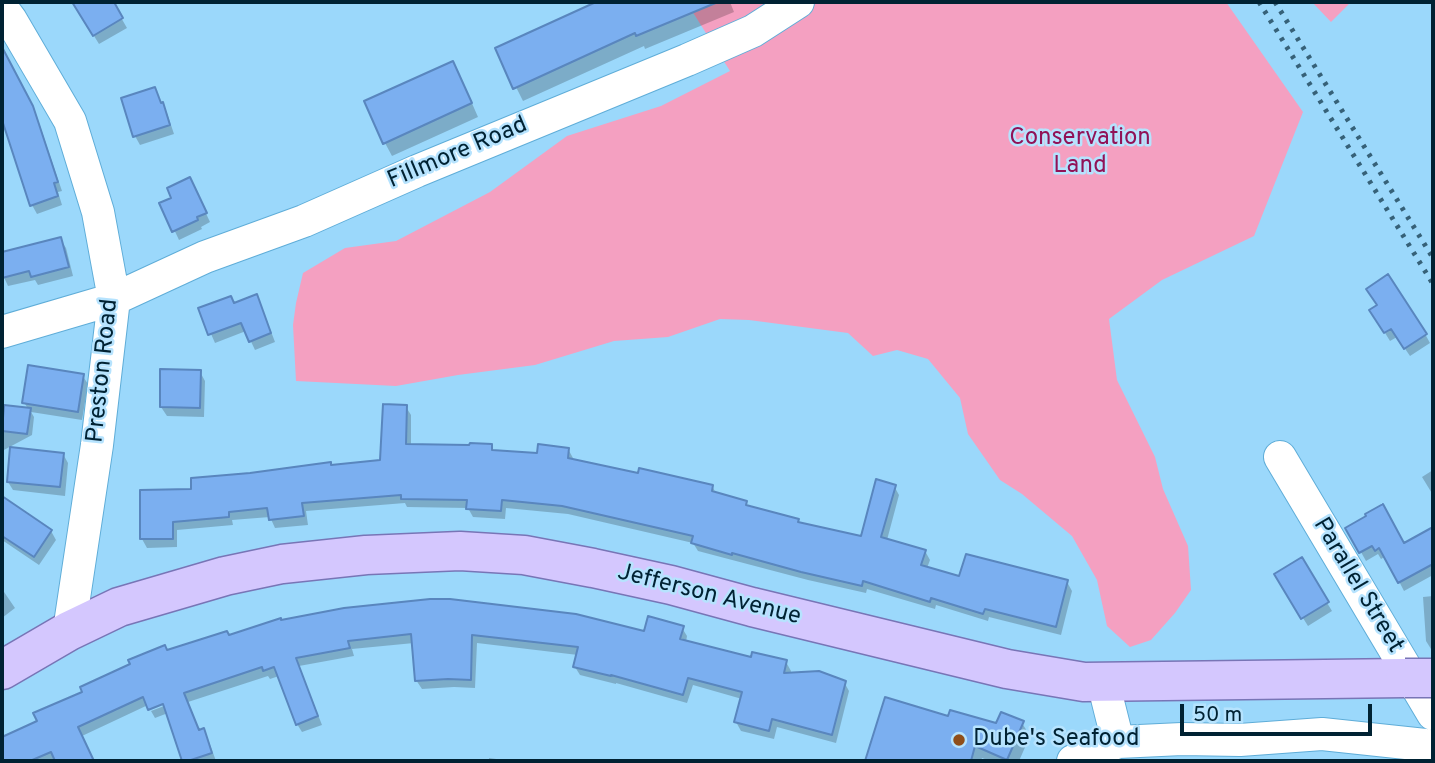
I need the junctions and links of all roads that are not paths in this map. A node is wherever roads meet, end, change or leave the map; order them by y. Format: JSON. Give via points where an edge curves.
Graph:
{"nodes":[{"id":1,"x":798,"y":2,"type":"edge"},
{"id":2,"x":2,"y":8,"type":"edge"},
{"id":3,"x":114,"y":299,"type":"junction"},
{"id":4,"x":2,"y":332,"type":"edge"},
{"id":5,"x":1280,"y":457,"type":"dead end"},
{"id":6,"x":69,"y":631,"type":"junction"},
{"id":7,"x":2,"y":670,"type":"edge"},
{"id":8,"x":1433,"y":678,"type":"edge"},
{"id":9,"x":1115,"y":682,"type":"junction"},
{"id":10,"x":1433,"y":714,"type":"edge"},
{"id":11,"x":1118,"y":742,"type":"junction"},
{"id":12,"x":1433,"y":749,"type":"edge"},
{"id":13,"x":1073,"y":761,"type":"edge"}],
"edges":[{"from":1,"to":3,"type":"street","name":"Fillmore Road","via":[[753,32],[304,221],[205,257]]},
{"from":2,"to":3,"type":"street","name":"Preston Road","via":[[70,121],[98,212]]},
{"from":3,"to":4,"type":"street","name":"Fillmore Road"},
{"from":3,"to":6,"type":"street","name":"Preston Road"},
{"from":5,"to":10,"type":"street","name":"Parallel Street"},
{"from":6,"to":7,"type":"main road","name":"Jefferson Avenue"},
{"from":6,"to":9,"type":"main road","name":"Jefferson Avenue","via":[[119,607],[282,564],[460,551],[524,555],[593,568],[1007,669],[1084,682]]},
{"from":8,"to":9,"type":"main road","name":"Jefferson Avenue","bridge":true},
{"from":9,"to":11,"type":"street"},
{"from":11,"to":12,"type":"street","via":[[1322,734]]},
{"from":11,"to":13,"type":"street"}]}
